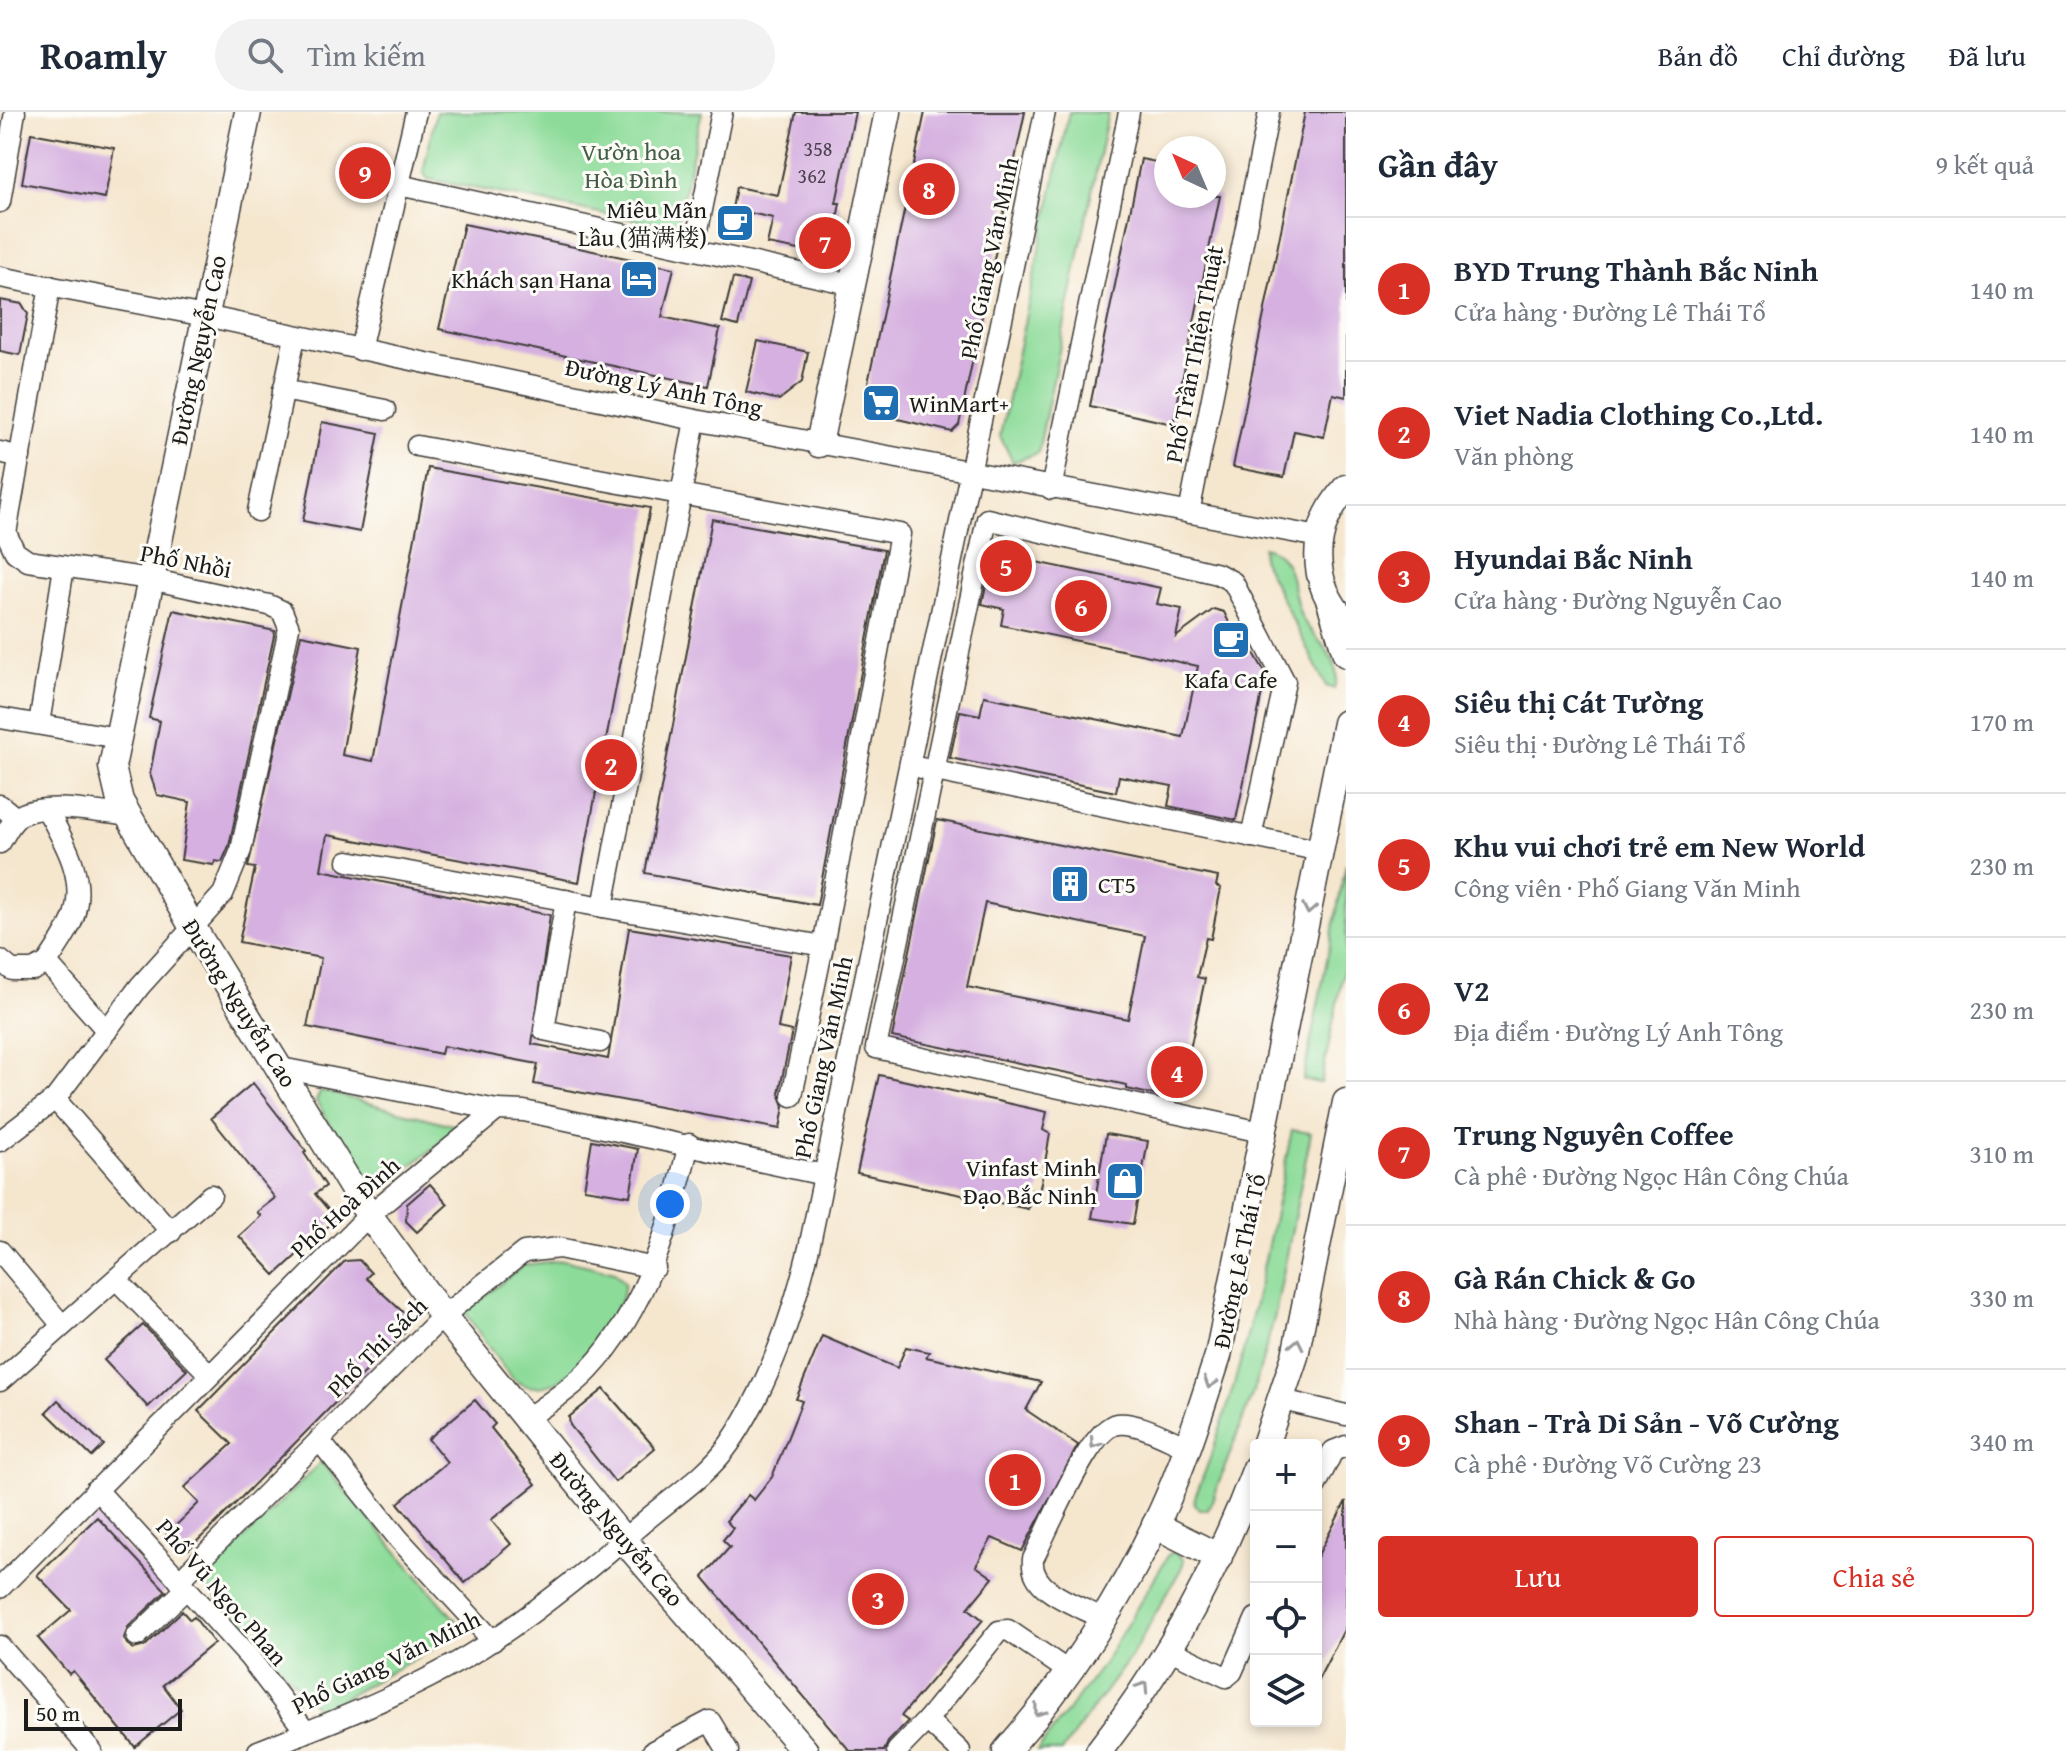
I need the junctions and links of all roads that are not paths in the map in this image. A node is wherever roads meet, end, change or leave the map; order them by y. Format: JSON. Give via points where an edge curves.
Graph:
{"nodes":[{"id":1,"x":15,"y":112,"type":"edge"},
{"id":2,"x":248,"y":112,"type":"edge"},
{"id":3,"x":416,"y":112,"type":"edge"},
{"id":4,"x":722,"y":112,"type":"edge"},
{"id":5,"x":888,"y":112,"type":"edge"},
{"id":6,"x":1045,"y":112,"type":"edge"},
{"id":7,"x":1129,"y":112,"type":"edge"},
{"id":8,"x":1263,"y":113,"type":"edge"},
{"id":9,"x":399,"y":185,"type":"junction"},
{"id":10,"x":0,"y":202,"type":"edge"},
{"id":11,"x":694,"y":249,"type":"junction"},
{"id":12,"x":0,"y":277,"type":"edge"},
{"id":13,"x":850,"y":284,"type":"junction"},
{"id":14,"x":50,"y":286,"type":"junction"},
{"id":15,"x":205,"y":316,"type":"junction"},
{"id":16,"x":295,"y":337,"type":"junction"},
{"id":17,"x":360,"y":350,"type":"junction"},
{"id":18,"x":283,"y":390,"type":"junction"},
{"id":19,"x":385,"y":410,"type":"dead end"},
{"id":20,"x":695,"y":420,"type":"junction"},
{"id":21,"x":819,"y":444,"type":"junction"},
{"id":22,"x":417,"y":446,"type":"dead end"},
{"id":23,"x":10,"y":455,"type":"edge"},
{"id":24,"x":971,"y":473,"type":"junction"},
{"id":25,"x":1346,"y":488,"type":"edge"},
{"id":26,"x":1051,"y":489,"type":"junction"},
{"id":27,"x":681,"y":494,"type":"junction"},
{"id":28,"x":258,"y":511,"type":"dead end"},
{"id":29,"x":1189,"y":513,"type":"junction"},
{"id":30,"x":1319,"y":537,"type":"junction"},
{"id":31,"x":3,"y":541,"type":"edge"},
{"id":32,"x":64,"y":567,"type":"junction"},
{"id":33,"x":150,"y":579,"type":"junction"},
{"id":34,"x":1338,"y":612,"type":"edge"},
{"id":35,"x":1346,"y":654,"type":"edge"},
{"id":36,"x":0,"y":718,"type":"edge"},
{"id":37,"x":1346,"y":723,"type":"edge"},
{"id":38,"x":39,"y":724,"type":"junction"},
{"id":39,"x":118,"y":738,"type":"junction"},
{"id":40,"x":912,"y":766,"type":"junction"},
{"id":41,"x":933,"y":771,"type":"junction"},
{"id":42,"x":47,"y":810,"type":"junction"},
{"id":43,"x":8,"y":812,"type":"edge"},
{"id":44,"x":129,"y":816,"type":"junction"},
{"id":45,"x":1251,"y":837,"type":"junction"},
{"id":46,"x":0,"y":843,"type":"edge"},
{"id":47,"x":1321,"y":851,"type":"junction"},
{"id":48,"x":348,"y":861,"type":"dead end"},
{"id":49,"x":566,"y":900,"type":"junction"},
{"id":50,"x":603,"y":907,"type":"junction"},
{"id":51,"x":192,"y":926,"type":"junction"},
{"id":52,"x":823,"y":946,"type":"junction"},
{"id":53,"x":0,"y":960,"type":"edge"},
{"id":54,"x":47,"y":963,"type":"junction"},
{"id":55,"x":107,"y":1031,"type":"junction"},
{"id":56,"x":600,"y":1042,"type":"dead end"},
{"id":57,"x":281,"y":1068,"type":"junction"},
{"id":58,"x":792,"y":1096,"type":"dead end"},
{"id":59,"x":55,"y":1099,"type":"junction"},
{"id":60,"x":497,"y":1110,"type":"junction"},
{"id":61,"x":1345,"y":1115,"type":"edge"},
{"id":62,"x":1266,"y":1133,"type":"junction"},
{"id":63,"x":0,"y":1141,"type":"edge"},
{"id":64,"x":689,"y":1144,"type":"junction"},
{"id":65,"x":824,"y":1175,"type":"junction"},
{"id":66,"x":211,"y":1195,"type":"dead end"},
{"id":67,"x":369,"y":1215,"type":"junction"},
{"id":68,"x":171,"y":1232,"type":"junction"},
{"id":69,"x":0,"y":1251,"type":"edge"},
{"id":70,"x":655,"y":1268,"type":"junction"},
{"id":71,"x":116,"y":1279,"type":"junction"},
{"id":72,"x":443,"y":1316,"type":"junction"},
{"id":73,"x":61,"y":1324,"type":"junction"},
{"id":74,"x":209,"y":1374,"type":"junction"},
{"id":75,"x":0,"y":1381,"type":"edge"},
{"id":76,"x":1282,"y":1400,"type":"junction"},
{"id":77,"x":1346,"y":1415,"type":"edge"},
{"id":78,"x":526,"y":1419,"type":"junction"},
{"id":79,"x":1267,"y":1439,"type":"edge"},
{"id":80,"x":319,"y":1440,"type":"junction"},
{"id":81,"x":1346,"y":1446,"type":"edge"},
{"id":82,"x":1188,"y":1447,"type":"junction"},
{"id":83,"x":1322,"y":1473,"type":"edge"},
{"id":84,"x":1250,"y":1485,"type":"edge"},
{"id":85,"x":96,"y":1489,"type":"junction"},
{"id":86,"x":1155,"y":1525,"type":"junction"},
{"id":87,"x":623,"y":1539,"type":"junction"},
{"id":88,"x":1219,"y":1557,"type":"junction"},
{"id":89,"x":183,"y":1585,"type":"junction"},
{"id":90,"x":0,"y":1588,"type":"edge"},
{"id":91,"x":1102,"y":1618,"type":"junction"},
{"id":92,"x":1250,"y":1632,"type":"edge"},
{"id":93,"x":137,"y":1636,"type":"dead end"},
{"id":94,"x":493,"y":1641,"type":"junction"},
{"id":95,"x":0,"y":1646,"type":"edge"},
{"id":96,"x":1168,"y":1649,"type":"junction"},
{"id":97,"x":1068,"y":1671,"type":"junction"},
{"id":98,"x":927,"y":1720,"type":"junction"},
{"id":99,"x":306,"y":1732,"type":"junction"},
{"id":100,"x":92,"y":1751,"type":"edge"},
{"id":101,"x":258,"y":1751,"type":"edge"},
{"id":102,"x":653,"y":1751,"type":"edge"},
{"id":103,"x":728,"y":1751,"type":"edge"},
{"id":104,"x":805,"y":1751,"type":"edge"},
{"id":105,"x":897,"y":1751,"type":"edge"},
{"id":106,"x":960,"y":1751,"type":"edge"},
{"id":107,"x":1006,"y":1751,"type":"edge"},
{"id":108,"x":1099,"y":1751,"type":"edge"}],
"edges":[{"from":1,"to":10,"type":"street"},
{"from":2,"to":15,"type":"main road","name":"Đường Nguyễn Cao"},
{"from":3,"to":9,"type":"street"},
{"from":4,"to":11,"type":"street"},
{"from":5,"to":13,"type":"main road"},
{"from":6,"to":24,"type":"street","name":"Phố Giang Văn Minh"},
{"from":7,"to":26,"type":"street"},
{"from":8,"to":29,"type":"street","name":"Phố Trần Thiện Thuật"},
{"from":9,"to":11,"type":"street"},
{"from":9,"to":17,"type":"street"},
{"from":11,"to":13,"type":"street"},
{"from":12,"to":14,"type":"street","name":"Đường Lý Anh Tông"},
{"from":13,"to":21,"type":"main road"},
{"from":14,"to":15,"type":"street","name":"Đường Lý Anh Tông"},
{"from":14,"to":23,"type":"street","name":"Phố Nhồi"},
{"from":15,"to":16,"type":"street","name":"Đường Lý Anh Tông"},
{"from":15,"to":33,"type":"main road","name":"Đường Nguyễn Cao"},
{"from":16,"to":17,"type":"street","name":"Đường Lý Anh Tông"},
{"from":16,"to":18,"type":"street"},
{"from":17,"to":20,"type":"street","name":"Đường Lý Anh Tông"},
{"from":18,"to":19,"type":"street"},
{"from":18,"to":28,"type":"street"},
{"from":20,"to":21,"type":"street","name":"Đường Lý Anh Tông"},
{"from":20,"to":27,"type":"street"},
{"from":21,"to":24,"type":"street","name":"Đường Lý Anh Tông"},
{"from":22,"to":27,"type":"street"},
{"from":23,"to":31,"type":"street","name":"Phố Nhồi"},
{"from":24,"to":26,"type":"street","name":"Đường Lý Anh Tông"},
{"from":24,"to":40,"type":"street","name":"Phố Giang Văn Minh"},
{"from":25,"to":30,"type":"main road","via":[[1329,510]]},
{"from":26,"to":29,"type":"street","name":"Đường Lý Anh Tông"},
{"from":27,"to":50,"type":"street"},
{"from":27,"to":52,"type":"street","via":[[900,534]]},
{"from":29,"to":30,"type":"street","name":"Đường Lý Anh Tông"},
{"from":30,"to":34,"type":"main road","via":[[1319,571]]},
{"from":31,"to":32,"type":"street","name":"Phố Nhồi","via":[[28,561]]},
{"from":32,"to":33,"type":"street","name":"Phố Nhồi"},
{"from":32,"to":38,"type":"street"},
{"from":33,"to":39,"type":"main road","name":"Đường Nguyễn Cao"},
{"from":33,"to":51,"type":"street","name":"Phố Nhồi","via":[[269,605],[282,611],[289,628],[238,860],[223,894]]},
{"from":34,"to":35,"type":"main road"},
{"from":36,"to":38,"type":"street"},
{"from":37,"to":47,"type":"main road","name":"Đường Lê Thái Tổ"},
{"from":38,"to":39,"type":"street"},
{"from":39,"to":44,"type":"main road","name":"Đường Nguyễn Cao","via":[[112,767]]},
{"from":40,"to":41,"type":"street"},
{"from":40,"to":65,"type":"street","name":"Phố Giang Văn Minh"},
{"from":41,"to":45,"type":"street"},
{"from":41,"to":45,"type":"street","via":[[987,519],[1218,574],[1233,582],[1285,682]]},
{"from":41,"to":62,"type":"street","via":[[876,1048]]},
{"from":42,"to":43,"type":"street"},
{"from":42,"to":44,"type":"street"},
{"from":42,"to":54,"type":"street","via":[[73,858],[77,889],[75,914]]},
{"from":43,"to":46,"type":"street"},
{"from":44,"to":51,"type":"main road","name":"Đường Nguyễn Cao"},
{"from":45,"to":47,"type":"street"},
{"from":47,"to":62,"type":"main road","name":"Đường Lê Thái Tổ","one_way":true},
{"from":48,"to":49,"type":"street"},
{"from":49,"to":50,"type":"street"},
{"from":49,"to":56,"type":"street","via":[[544,1030]]},
{"from":50,"to":52,"type":"street"},
{"from":51,"to":55,"type":"street"},
{"from":51,"to":57,"type":"main road","name":"Đường Nguyễn Cao"},
{"from":52,"to":58,"type":"street"},
{"from":53,"to":54,"type":"street","via":[[12,970],[33,970]]},
{"from":54,"to":55,"type":"street"},
{"from":55,"to":59,"type":"street"},
{"from":57,"to":60,"type":"street"},
{"from":57,"to":67,"type":"main road","name":"Đường Nguyễn Cao"},
{"from":59,"to":63,"type":"street"},
{"from":59,"to":68,"type":"street"},
{"from":60,"to":64,"type":"street"},
{"from":60,"to":67,"type":"street","name":"Phố Hoà Đình"},
{"from":76,"to":61,"type":"main road","one_way":true},
{"from":62,"to":82,"type":"main road","name":"Đường Lê Thái Tổ","one_way":true,"via":[[1225,1332]]},
{"from":64,"to":65,"type":"street"},
{"from":64,"to":70,"type":"street"},
{"from":65,"to":87,"type":"street","name":"Phố Giang Văn Minh","via":[[799,1288],[741,1424],[721,1455]]},
{"from":66,"to":68,"type":"street"},
{"from":67,"to":72,"type":"main road","name":"Đường Nguyễn Cao"},
{"from":67,"to":74,"type":"street","name":"Phố Hoà Đình"},
{"from":68,"to":71,"type":"street"},
{"from":69,"to":73,"type":"street"},
{"from":70,"to":72,"type":"street","name":"Phố Thi Sách","via":[[559,1248],[524,1252]]},
{"from":70,"to":78,"type":"street","via":[[587,1373]]},
{"from":71,"to":73,"type":"street"},
{"from":71,"to":74,"type":"street"},
{"from":72,"to":78,"type":"main road","name":"Đường Nguyễn Cao"},
{"from":72,"to":80,"type":"street","name":"Phố Thi Sách"},
{"from":73,"to":75,"type":"street"},
{"from":74,"to":85,"type":"street","name":"Phố Hoà Đình"},
{"from":76,"to":77,"type":"street"},
{"from":76,"to":79,"type":"main road"},
{"from":78,"to":87,"type":"main road","name":"Đường Nguyễn Cao"},
{"from":80,"to":89,"type":"street","name":"Phố Thi Sách"},
{"from":80,"to":94,"type":"street","via":[[398,1538]]},
{"from":81,"to":83,"type":"street","via":[[1333,1451]]},
{"from":82,"to":86,"type":"main road","name":"Đường Lê Thái Tổ"},
{"from":82,"to":91,"type":"street","one_way":true,"via":[[1123,1423],[1108,1427],[1090,1448],[1040,1545],[1032,1569],[1037,1581]]},
{"from":84,"to":88,"type":"main road"},
{"from":85,"to":89,"type":"street","name":"Phố Vũ Ngọc Phan"},
{"from":85,"to":90,"type":"street","name":"Phố Hoà Đình"},
{"from":86,"to":88,"type":"main road"},
{"from":86,"to":91,"type":"main road","name":"Đường Lê Thái Tổ"},
{"from":87,"to":94,"type":"street","name":"Phố Giang Văn Minh"},
{"from":87,"to":104,"type":"main road","name":"Đường Nguyễn Cao"},
{"from":88,"to":96,"type":"main road"},
{"from":89,"to":93,"type":"street","name":"Phố Thi Sách"},
{"from":89,"to":99,"type":"street","name":"Phố Vũ Ngọc Phan","via":[[249,1657]]},
{"from":91,"to":97,"type":"main road","name":"Đường Lê Thái Tổ"},
{"from":92,"to":96,"type":"street","via":[[1226,1677]]},
{"from":94,"to":99,"type":"street","name":"Phố Giang Văn Minh"},
{"from":95,"to":100,"type":"street"},
{"from":108,"to":96,"type":"main road","one_way":true},
{"from":97,"to":98,"type":"street","via":[[1003,1629]]},
{"from":97,"to":107,"type":"main road","name":"Đường Lê Thái Tổ","one_way":true},
{"from":98,"to":105,"type":"street"},
{"from":98,"to":106,"type":"street"},
{"from":99,"to":101,"type":"street","name":"Phố Giang Văn Minh"},
{"from":102,"to":103,"type":"street","via":[[710,1721]]}]}
